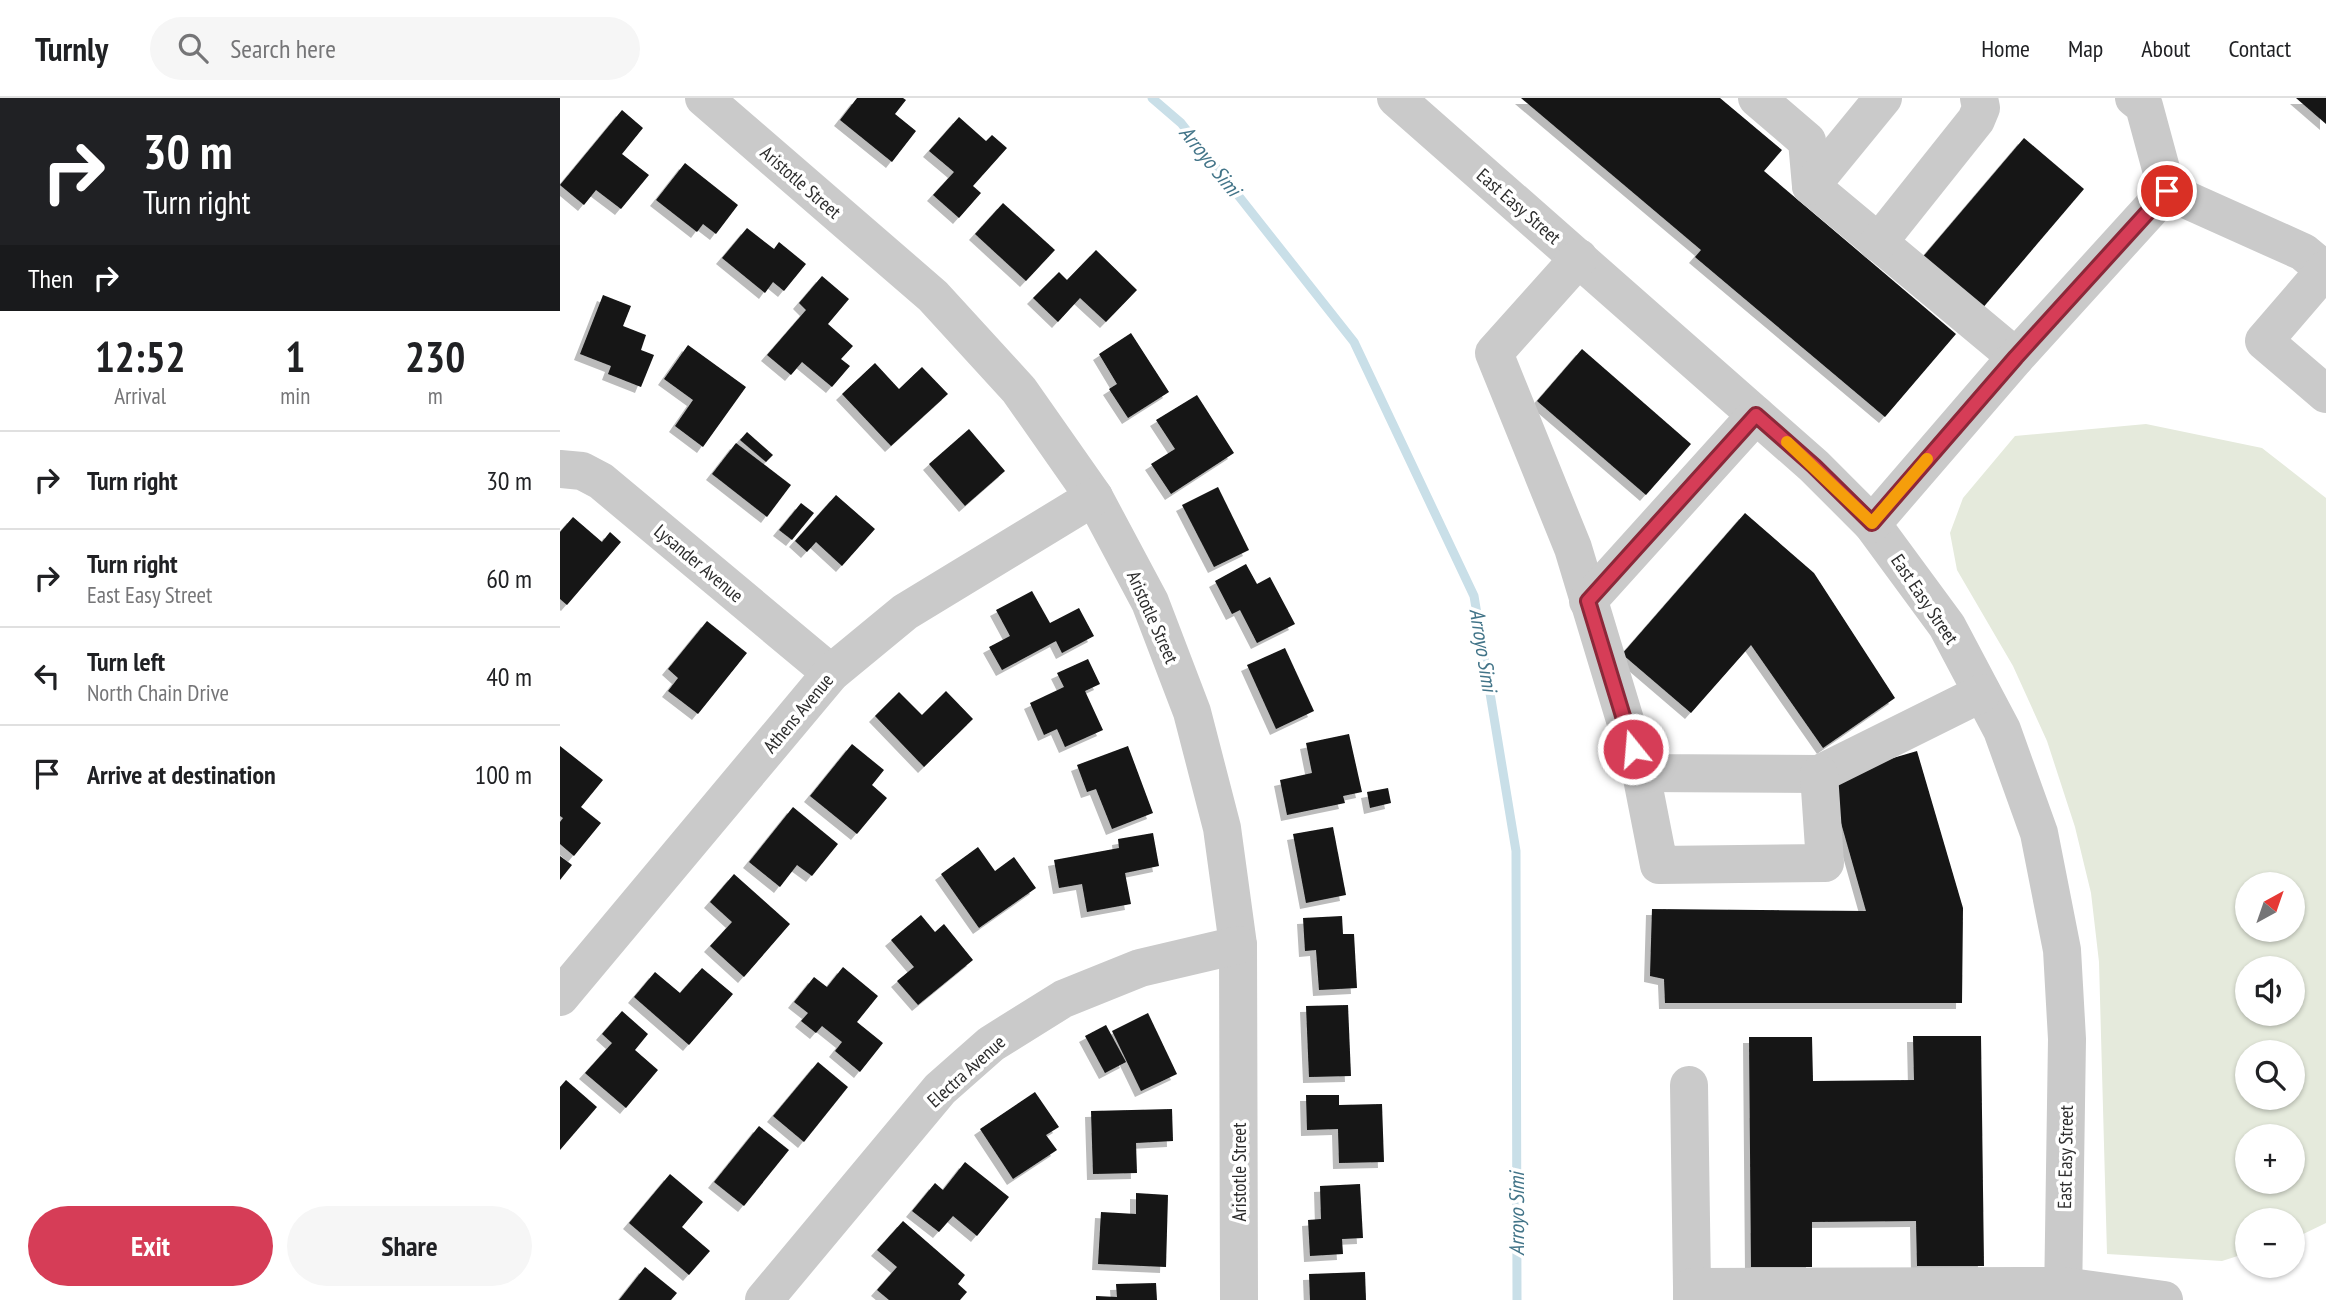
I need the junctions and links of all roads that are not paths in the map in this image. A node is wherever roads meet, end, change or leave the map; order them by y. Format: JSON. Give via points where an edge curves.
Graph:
{"nodes":[{"id":1,"x":704,"y":98,"type":"edge"},
{"id":2,"x":1396,"y":98,"type":"edge"},
{"id":3,"x":1883,"y":98,"type":"edge"},
{"id":4,"x":1979,"y":98,"type":"edge"},
{"id":5,"x":1765,"y":101,"type":"edge"},
{"id":6,"x":2143,"y":101,"type":"edge"},
{"id":7,"x":1811,"y":187,"type":"junction"},
{"id":8,"x":2167,"y":191,"type":"junction"},
{"id":9,"x":1878,"y":243,"type":"junction"},
{"id":10,"x":1578,"y":258,"type":"junction"},
{"id":11,"x":2326,"y":270,"type":"edge"},
{"id":12,"x":2016,"y":357,"type":"junction"},
{"id":13,"x":2326,"y":394,"type":"edge"},
{"id":14,"x":1756,"y":415,"type":"junction"},
{"id":15,"x":560,"y":469,"type":"edge"},
{"id":16,"x":1094,"y":497,"type":"junction"},
{"id":17,"x":1872,"y":523,"type":"junction"},
{"id":18,"x":1588,"y":601,"type":"junction"},
{"id":19,"x":831,"y":673,"type":"junction"},
{"id":20,"x":1982,"y":693,"type":"junction"},
{"id":21,"x":1641,"y":773,"type":"junction"},
{"id":22,"x":1819,"y":774,"type":"junction"},
{"id":23,"x":1238,"y":945,"type":"junction"},
{"id":24,"x":560,"y":997,"type":"edge"},
{"id":25,"x":1689,"y":1085,"type":"dead end"},
{"id":26,"x":2063,"y":1293,"type":"edge"},
{"id":27,"x":1692,"y":1294,"type":"edge"},
{"id":28,"x":764,"y":1300,"type":"edge"},
{"id":29,"x":1239,"y":1300,"type":"edge"},
{"id":30,"x":2164,"y":1300,"type":"edge"}],
"edges":[{"from":1,"to":16,"type":"street","name":"Aristotle Street","via":[[933,296],[1019,390]]},
{"from":2,"to":10,"type":"street","name":"East Easy Street"},
{"from":3,"to":7,"type":"street"},
{"from":4,"to":9,"type":"street","via":[[1976,120]]},
{"from":5,"to":7,"type":"street","via":[[1807,141]]},
{"from":6,"to":8,"type":"street"},
{"from":7,"to":9,"type":"street"},
{"from":8,"to":11,"type":"street","via":[[2303,252]]},
{"from":8,"to":12,"type":"street"},
{"from":9,"to":12,"type":"street"},
{"from":10,"to":14,"type":"street","name":"East Easy Street"},
{"from":10,"to":18,"type":"street","via":[[1494,353],[1573,548]]},
{"from":11,"to":13,"type":"street","via":[[2264,341]]},
{"from":12,"to":17,"type":"street"},
{"from":14,"to":17,"type":"street","name":"East Easy Street"},
{"from":14,"to":18,"type":"street"},
{"from":15,"to":19,"type":"street","name":"Lysander Avenue","via":[[582,471],[601,481]]},
{"from":16,"to":19,"type":"street","name":"Athens Avenue","via":[[905,612]]},
{"from":16,"to":23,"type":"street","name":"Aristotle Street","via":[[1150,602],[1192,712],[1222,828]]},
{"from":17,"to":20,"type":"street","name":"East Easy Street","via":[[1947,626]]},
{"from":18,"to":21,"type":"street"},
{"from":19,"to":24,"type":"street","name":"Athens Avenue"},
{"from":20,"to":22,"type":"street"},
{"from":20,"to":26,"type":"street","name":"East Easy Street","via":[[2001,730],[2039,833],[2062,950],[2067,1039]]},
{"from":21,"to":22,"type":"street"},
{"from":21,"to":22,"type":"street","via":[[1659,865],[1825,863]]},
{"from":23,"to":28,"type":"street","name":"Electra Avenue","via":[[1140,968],[1063,999],[991,1044],[940,1089]]},
{"from":23,"to":29,"type":"street","name":"Aristotle Street"},
{"from":25,"to":27,"type":"street"},
{"from":26,"to":27,"type":"street"},
{"from":26,"to":30,"type":"street"}]}
